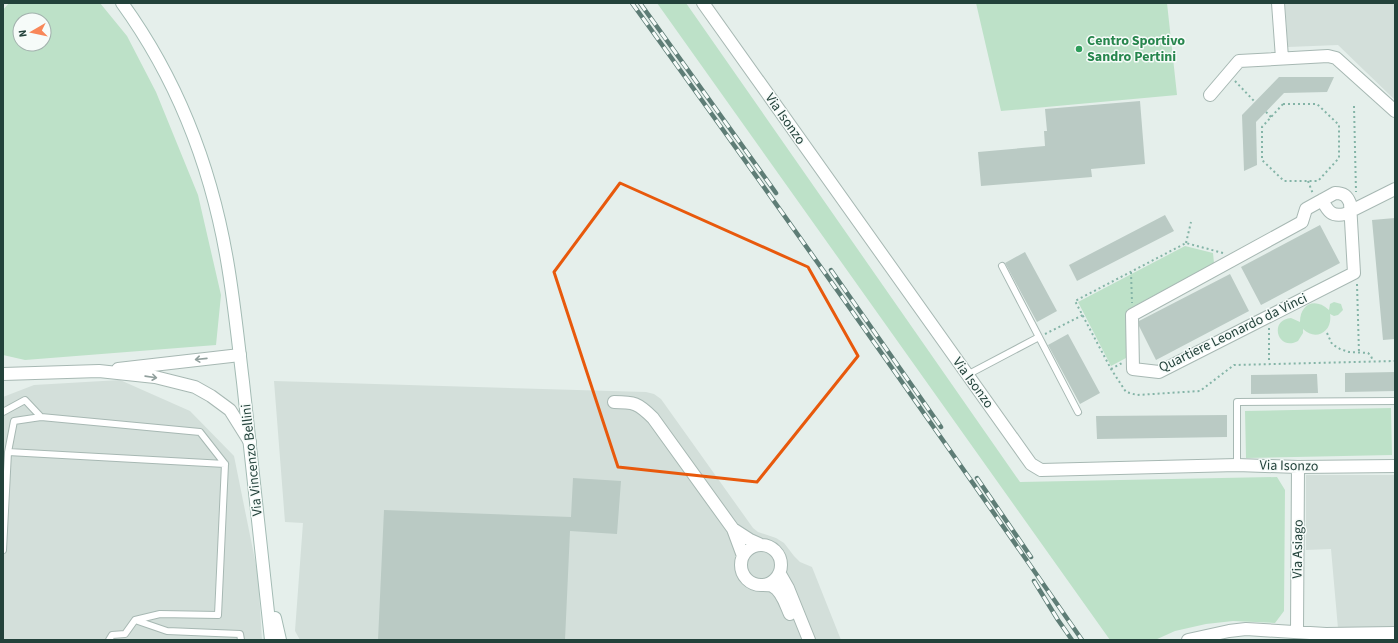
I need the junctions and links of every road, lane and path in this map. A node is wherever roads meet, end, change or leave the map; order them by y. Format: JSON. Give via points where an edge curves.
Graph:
{"nodes":[{"id":1,"x":122,"y":3,"type":"edge"},
{"id":2,"x":703,"y":3,"type":"edge"},
{"id":3,"x":1278,"y":3,"type":"edge"},
{"id":4,"x":1282,"y":58,"type":"junction"},
{"id":5,"x":1228,"y":74,"type":"junction"},
{"id":6,"x":1210,"y":95,"type":"dead end"},
{"id":7,"x":1255,"y":102,"type":"dead end"},
{"id":8,"x":1354,"y":106,"type":"dead end"},
{"id":9,"x":1395,"y":111,"type":"edge"},
{"id":10,"x":1266,"y":112,"type":"dead end"},
{"id":11,"x":1271,"y":117,"type":"junction"},
{"id":12,"x":1395,"y":189,"type":"edge"},
{"id":13,"x":1322,"y":200,"type":"junction"},
{"id":14,"x":1354,"y":209,"type":"junction"},
{"id":15,"x":1191,"y":222,"type":"dead end"},
{"id":16,"x":1186,"y":243,"type":"junction"},
{"id":17,"x":1240,"y":257,"type":"junction"},
{"id":18,"x":1002,"y":266,"type":"dead end"},
{"id":19,"x":1131,"y":272,"type":"junction"},
{"id":20,"x":1354,"y":272,"type":"junction"},
{"id":21,"x":1083,"y":315,"type":"junction"},
{"id":22,"x":1132,"y":315,"type":"junction"},
{"id":23,"x":1269,"y":316,"type":"junction"},
{"id":24,"x":1327,"y":333,"type":"dead end"},
{"id":25,"x":1039,"y":337,"type":"junction"},
{"id":26,"x":1359,"y":353,"type":"junction"},
{"id":27,"x":240,"y":355,"type":"junction"},
{"id":28,"x":1373,"y":361,"type":"junction"},
{"id":29,"x":1395,"y":361,"type":"edge"},
{"id":30,"x":1270,"y":363,"type":"junction"},
{"id":31,"x":3,"y":372,"type":"edge"},
{"id":32,"x":99,"y":372,"type":"junction"},
{"id":33,"x":967,"y":375,"type":"junction"},
{"id":34,"x":1395,"y":401,"type":"edge"},
{"id":35,"x":614,"y":402,"type":"dead end"},
{"id":36,"x":3,"y":412,"type":"edge"},
{"id":37,"x":1078,"y":412,"type":"dead end"},
{"id":38,"x":41,"y":417,"type":"junction"},
{"id":39,"x":250,"y":442,"type":"junction"},
{"id":40,"x":8,"y":452,"type":"junction"},
{"id":41,"x":225,"y":464,"type":"junction"},
{"id":42,"x":1237,"y":466,"type":"junction"},
{"id":43,"x":1395,"y":466,"type":"edge"},
{"id":44,"x":1298,"y":467,"type":"junction"},
{"id":45,"x":733,"y":529,"type":"junction"},
{"id":46,"x":760,"y":544,"type":"junction"},
{"id":47,"x":3,"y":550,"type":"edge"},
{"id":48,"x":743,"y":556,"type":"junction"},
{"id":49,"x":263,"y":566,"type":"junction"},
{"id":50,"x":780,"y":574,"type":"junction"},
{"id":51,"x":761,"y":585,"type":"junction"},
{"id":52,"x":135,"y":620,"type":"junction"},
{"id":53,"x":1297,"y":632,"type":"junction"},
{"id":54,"x":1395,"y":633,"type":"edge"},
{"id":55,"x":1326,"y":637,"type":"edge"},
{"id":56,"x":109,"y":640,"type":"edge"},
{"id":57,"x":241,"y":640,"type":"edge"},
{"id":58,"x":271,"y":640,"type":"edge"},
{"id":59,"x":280,"y":640,"type":"edge"},
{"id":60,"x":800,"y":640,"type":"edge"},
{"id":61,"x":809,"y":640,"type":"edge"},
{"id":62,"x":1188,"y":640,"type":"edge"}],
"edges":[{"from":1,"to":27,"type":"street","name":"Via Vincenzo Bellini","via":[[145,37],[178,97],[202,158],[227,260]]},
{"from":2,"to":33,"type":"street","name":"Via Isonzo"},
{"from":3,"to":4,"type":"street"},
{"from":4,"to":5,"type":"street","via":[[1239,61]]},
{"from":4,"to":9,"type":"street","via":[[1336,58]]},
{"from":5,"to":6,"type":"street"},
{"from":5,"to":7,"type":"path"},
{"from":8,"to":14,"type":"path"},
{"from":10,"to":11,"type":"path"},
{"from":11,"to":11,"type":"path","via":[[1262,127],[1262,160],[1284,181],[1318,181],[1339,158],[1339,125],[1317,104],[1283,104]]},
{"from":12,"to":14,"type":"street"},
{"from":13,"to":14,"type":"street","via":[[1333,214],[1345,214]]},
{"from":13,"to":14,"type":"street","via":[[1335,193],[1341,193],[1348,198]]},
{"from":13,"to":17,"type":"street","via":[[1306,209],[1302,222]]},
{"from":14,"to":20,"type":"street"},
{"from":15,"to":16,"type":"path"},
{"from":16,"to":17,"type":"path"},
{"from":16,"to":19,"type":"path"},
{"from":17,"to":22,"type":"street"},
{"from":18,"to":25,"type":"lane"},
{"from":19,"to":21,"type":"path","via":[[1075,301]]},
{"from":19,"to":22,"type":"path"},
{"from":20,"to":23,"type":"street","name":"Quartiere Leonardo da Vinci"},
{"from":20,"to":26,"type":"path","via":[[1358,288]]},
{"from":21,"to":25,"type":"path"},
{"from":21,"to":30,"type":"path","via":[[1118,383],[1126,392],[1137,395],[1200,391],[1234,365]]},
{"from":22,"to":23,"type":"street","name":"Quartiere Leonardo da Vinci","via":[[1133,369],[1159,372]]},
{"from":23,"to":30,"type":"path"},
{"from":24,"to":26,"type":"path","via":[[1332,344],[1340,349]]},
{"from":25,"to":33,"type":"lane"},
{"from":25,"to":37,"type":"lane"},
{"from":26,"to":28,"type":"path","via":[[1368,353]]},
{"from":27,"to":32,"type":"street","one_way":true},
{"from":27,"to":39,"type":"street","name":"Via Vincenzo Bellini"},
{"from":28,"to":29,"type":"path"},
{"from":28,"to":30,"type":"path"},
{"from":31,"to":32,"type":"street"},
{"from":32,"to":39,"type":"street","one_way":true,"via":[[154,377],[195,387],[230,410]]},
{"from":33,"to":42,"type":"street","name":"Via Isonzo","via":[[1031,464],[1041,470]]},
{"from":34,"to":42,"type":"lane","via":[[1237,402]]},
{"from":35,"to":45,"type":"street","via":[[641,406],[653,418]]},
{"from":36,"to":38,"type":"lane","via":[[26,400]]},
{"from":38,"to":40,"type":"lane","via":[[14,421]]},
{"from":38,"to":41,"type":"lane","via":[[200,432]]},
{"from":39,"to":49,"type":"street","name":"Via Vincenzo Bellini"},
{"from":40,"to":41,"type":"lane"},
{"from":40,"to":47,"type":"lane"},
{"from":41,"to":52,"type":"lane","via":[[218,615],[160,614]]},
{"from":42,"to":44,"type":"street","name":"Via Isonzo"},
{"from":43,"to":44,"type":"street","name":"Via Isonzo"},
{"from":44,"to":53,"type":"street","name":"Via Asiago"},
{"from":45,"to":46,"type":"street"},
{"from":45,"to":48,"type":"street"},
{"from":46,"to":48,"type":"street","via":[[747,550]]},
{"from":46,"to":50,"type":"street","via":[[771,547],[779,555]]},
{"from":48,"to":51,"type":"street","via":[[741,570],[744,576],[749,581]]},
{"from":49,"to":58,"type":"street","name":"Via Vincenzo Bellini"},
{"from":49,"to":59,"type":"street","name":"Via Vincenzo Bellini"},
{"from":50,"to":51,"type":"street","via":[[772,582]]},
{"from":50,"to":61,"type":"street"},
{"from":51,"to":60,"type":"street","via":[[772,586],[780,593]]},
{"from":52,"to":56,"type":"lane","via":[[125,634],[112,635]]},
{"from":52,"to":57,"type":"lane","via":[[167,631],[240,634]]},
{"from":53,"to":55,"type":"street"},
{"from":53,"to":62,"type":"street","via":[[1246,629]]},
{"from":54,"to":55,"type":"street"}]}
